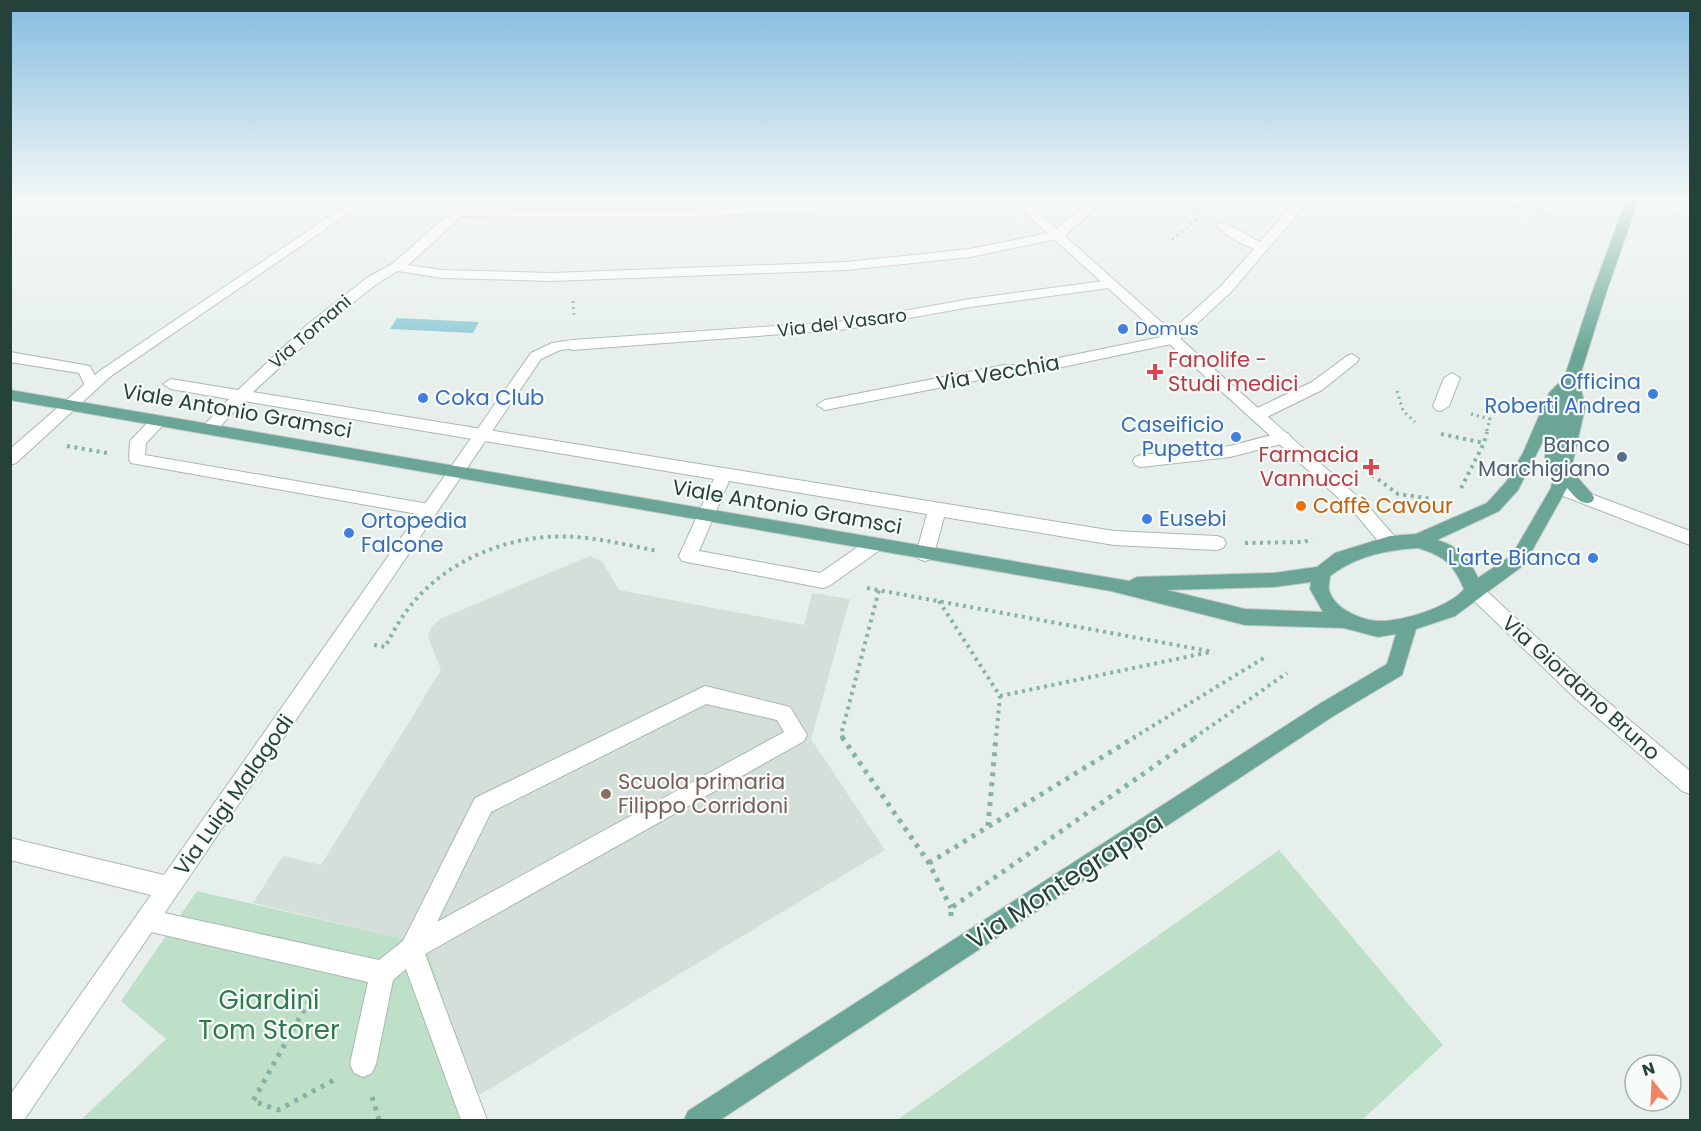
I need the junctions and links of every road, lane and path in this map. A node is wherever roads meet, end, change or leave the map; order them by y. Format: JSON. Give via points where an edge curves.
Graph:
{"nodes":[{"id":1,"x":287,"y":251,"type":"edge"},
{"id":2,"x":416,"y":251,"type":"edge"},
{"id":3,"x":981,"y":251,"type":"edge"},
{"id":4,"x":1074,"y":251,"type":"edge"},
{"id":5,"x":1260,"y":251,"type":"edge"},
{"id":6,"x":1615,"y":251,"type":"edge"},
{"id":7,"x":397,"y":267,"type":"junction"},
{"id":8,"x":1111,"y":284,"type":"junction"},
{"id":9,"x":1172,"y":340,"type":"junction"},
{"id":10,"x":10,"y":357,"type":"edge"},
{"id":11,"x":1352,"y":359,"type":"dead end"},
{"id":12,"x":1452,"y":378,"type":"dead end"},
{"id":13,"x":1572,"y":379,"type":"junction"},
{"id":14,"x":171,"y":384,"type":"dead end"},
{"id":15,"x":92,"y":386,"type":"junction"},
{"id":16,"x":10,"y":395,"type":"edge"},
{"id":17,"x":241,"y":395,"type":"junction"},
{"id":18,"x":825,"y":405,"type":"dead end"},
{"id":19,"x":70,"y":406,"type":"junction"},
{"id":20,"x":1441,"y":406,"type":"dead end"},
{"id":21,"x":1257,"y":415,"type":"junction"},
{"id":22,"x":1490,"y":419,"type":"dead end"},
{"id":23,"x":159,"y":421,"type":"junction"},
{"id":24,"x":208,"y":429,"type":"junction"},
{"id":25,"x":482,"y":435,"type":"junction"},
{"id":26,"x":1283,"y":438,"type":"junction"},
{"id":27,"x":10,"y":459,"type":"edge"},
{"id":28,"x":1141,"y":461,"type":"dead end"},
{"id":29,"x":456,"y":472,"type":"junction"},
{"id":30,"x":724,"y":474,"type":"junction"},
{"id":31,"x":1561,"y":481,"type":"junction"},
{"id":32,"x":1460,"y":490,"type":"dead end"},
{"id":33,"x":1398,"y":494,"type":"dead end"},
{"id":34,"x":1434,"y":499,"type":"dead end"},
{"id":35,"x":429,"y":510,"type":"junction"},
{"id":36,"x":937,"y":510,"type":"junction"},
{"id":37,"x":707,"y":515,"type":"junction"},
{"id":38,"x":1314,"y":538,"type":"dead end"},
{"id":39,"x":1690,"y":538,"type":"edge"},
{"id":40,"x":1418,"y":541,"type":"junction"},
{"id":41,"x":1217,"y":543,"type":"joint"},
{"id":42,"x":1390,"y":543,"type":"junction"},
{"id":43,"x":874,"y":545,"type":"junction"},
{"id":44,"x":925,"y":554,"type":"junction"},
{"id":45,"x":688,"y":556,"type":"junction"},
{"id":46,"x":1322,"y":573,"type":"junction"},
{"id":47,"x":823,"y":580,"type":"junction"},
{"id":48,"x":1111,"y":584,"type":"junction"},
{"id":49,"x":879,"y":590,"type":"junction"},
{"id":50,"x":1474,"y":590,"type":"junction"},
{"id":51,"x":939,"y":601,"type":"junction"},
{"id":52,"x":1344,"y":620,"type":"junction"},
{"id":53,"x":1408,"y":624,"type":"junction"},
{"id":54,"x":385,"y":647,"type":"dead end"},
{"id":55,"x":1267,"y":656,"type":"dead end"},
{"id":56,"x":1287,"y":673,"type":"dead end"},
{"id":57,"x":1000,"y":696,"type":"junction"},
{"id":58,"x":1690,"y":784,"type":"edge"},
{"id":59,"x":988,"y":826,"type":"junction"},
{"id":60,"x":10,"y":849,"type":"edge"},
{"id":61,"x":929,"y":862,"type":"junction"},
{"id":62,"x":170,"y":888,"type":"junction"},
{"id":63,"x":951,"y":908,"type":"junction"},
{"id":64,"x":146,"y":921,"type":"junction"},
{"id":65,"x":411,"y":949,"type":"junction"},
{"id":66,"x":953,"y":956,"type":"junction"},
{"id":67,"x":330,"y":963,"type":"junction"},
{"id":68,"x":382,"y":973,"type":"junction"},
{"id":69,"x":363,"y":1064,"type":"joint"},
{"id":70,"x":10,"y":1118,"type":"edge"},
{"id":71,"x":474,"y":1120,"type":"edge"},
{"id":72,"x":697,"y":1120,"type":"edge"}],
"edges":[{"from":1,"to":15,"type":"street"},
{"from":2,"to":7,"type":"street","name":"Via Tomani"},
{"from":3,"to":7,"type":"street","via":[[846,266],[551,277],[442,274]]},
{"from":4,"to":8,"type":"street"},
{"from":5,"to":9,"type":"street"},
{"from":6,"to":13,"type":"main road"},
{"from":7,"to":17,"type":"street","name":"Via Tomani","via":[[382,272],[315,323]]},
{"from":8,"to":9,"type":"street"},
{"from":8,"to":25,"type":"street","name":"Via del Vasaro","via":[[848,325],[557,346],[536,356]]},
{"from":9,"to":18,"type":"street","name":"Via Vecchia"},
{"from":9,"to":21,"type":"street"},
{"from":10,"to":15,"type":"street","via":[[85,369]]},
{"from":11,"to":21,"type":"street","via":[[1317,386]]},
{"from":12,"to":20,"type":"street"},
{"from":13,"to":31,"type":"main road","via":[[1552,442],[1553,460]]},
{"from":13,"to":40,"type":"main road","via":[[1554,397],[1531,453],[1512,486],[1492,507]]},
{"from":14,"to":17,"type":"street"},
{"from":15,"to":19,"type":"street"},
{"from":16,"to":19,"type":"main road","name":"Viale Antonio Gramsci"},
{"from":17,"to":24,"type":"street","name":"Via Tomani"},
{"from":17,"to":25,"type":"street"},
{"from":19,"to":23,"type":"main road","name":"Viale Antonio Gramsci"},
{"from":19,"to":27,"type":"street"},
{"from":21,"to":26,"type":"street"},
{"from":22,"to":32,"type":"path","via":[[1484,443]]},
{"from":23,"to":24,"type":"main road","name":"Viale Antonio Gramsci"},
{"from":23,"to":35,"type":"street","via":[[138,441],[138,459]]},
{"from":24,"to":29,"type":"main road","name":"Viale Antonio Gramsci"},
{"from":25,"to":29,"type":"street"},
{"from":25,"to":30,"type":"street"},
{"from":26,"to":28,"type":"street","via":[[1224,455]]},
{"from":26,"to":42,"type":"street","via":[[1360,508]]},
{"from":29,"to":35,"type":"street","name":"Via Luigi Malagodi"},
{"from":29,"to":37,"type":"main road","name":"Viale Antonio Gramsci"},
{"from":30,"to":36,"type":"street"},
{"from":30,"to":37,"type":"street"},
{"from":31,"to":39,"type":"street","via":[[1586,498]]},
{"from":31,"to":50,"type":"main road","name":"Viale Antonio Gramsci","via":[[1518,560]]},
{"from":33,"to":34,"type":"path"},
{"from":35,"to":62,"type":"street","name":"Via Luigi Malagodi"},
{"from":36,"to":41,"type":"street","via":[[1114,538]]},
{"from":36,"to":44,"type":"street"},
{"from":37,"to":43,"type":"main road","name":"Viale Antonio Gramsci"},
{"from":37,"to":45,"type":"street"},
{"from":38,"to":41,"type":"path","via":[[1304,542]]},
{"from":40,"to":42,"type":"main road"},
{"from":40,"to":50,"type":"main road","via":[[1443,549],[1463,565]]},
{"from":42,"to":46,"type":"main road","via":[[1341,558]]},
{"from":43,"to":44,"type":"main road","name":"Viale Antonio Gramsci"},
{"from":43,"to":47,"type":"street"},
{"from":44,"to":48,"type":"main road","name":"Viale Antonio Gramsci"},
{"from":45,"to":47,"type":"street"},
{"from":45,"to":54,"type":"path","via":[[575,537],[535,537],[489,550],[450,569],[414,601]]},
{"from":46,"to":48,"type":"main road","name":"Viale Antonio Gramsci","via":[[1256,581]]},
{"from":46,"to":52,"type":"main road","via":[[1319,589],[1327,604]]},
{"from":47,"to":49,"type":"path"},
{"from":48,"to":52,"type":"main road","name":"Viale Antonio Gramsci","via":[[1245,617]]},
{"from":49,"to":51,"type":"path"},
{"from":49,"to":61,"type":"path","via":[[841,735]]},
{"from":50,"to":53,"type":"main road","name":"Viale Antonio Gramsci","via":[[1448,611]]},
{"from":50,"to":58,"type":"street","name":"Via Giordano Bruno","via":[[1582,692]]},
{"from":51,"to":57,"type":"path"},
{"from":51,"to":57,"type":"path","via":[[1214,652]]},
{"from":52,"to":53,"type":"main road","name":"Viale Antonio Gramsci","via":[[1378,629]]},
{"from":53,"to":66,"type":"main road","name":"Via Montegrappa","via":[[1395,669]]},
{"from":55,"to":59,"type":"path"},
{"from":56,"to":63,"type":"path"},
{"from":57,"to":59,"type":"path"},
{"from":59,"to":61,"type":"path"},
{"from":60,"to":62,"type":"street"},
{"from":61,"to":63,"type":"path"},
{"from":62,"to":64,"type":"street","name":"Via Luigi Malagodi"},
{"from":63,"to":66,"type":"path"},
{"from":64,"to":67,"type":"street"},
{"from":64,"to":70,"type":"street","name":"Via Luigi Malagodi"},
{"from":65,"to":65,"type":"street","via":[[765,752],[797,735],[783,713],[705,694],[483,805]]},
{"from":65,"to":68,"type":"street"},
{"from":65,"to":71,"type":"street"},
{"from":66,"to":72,"type":"main road","name":"Via Montegrappa"},
{"from":67,"to":68,"type":"street"},
{"from":67,"to":69,"type":"path","via":[[253,1101],[278,1110]]},
{"from":68,"to":69,"type":"street"}]}
